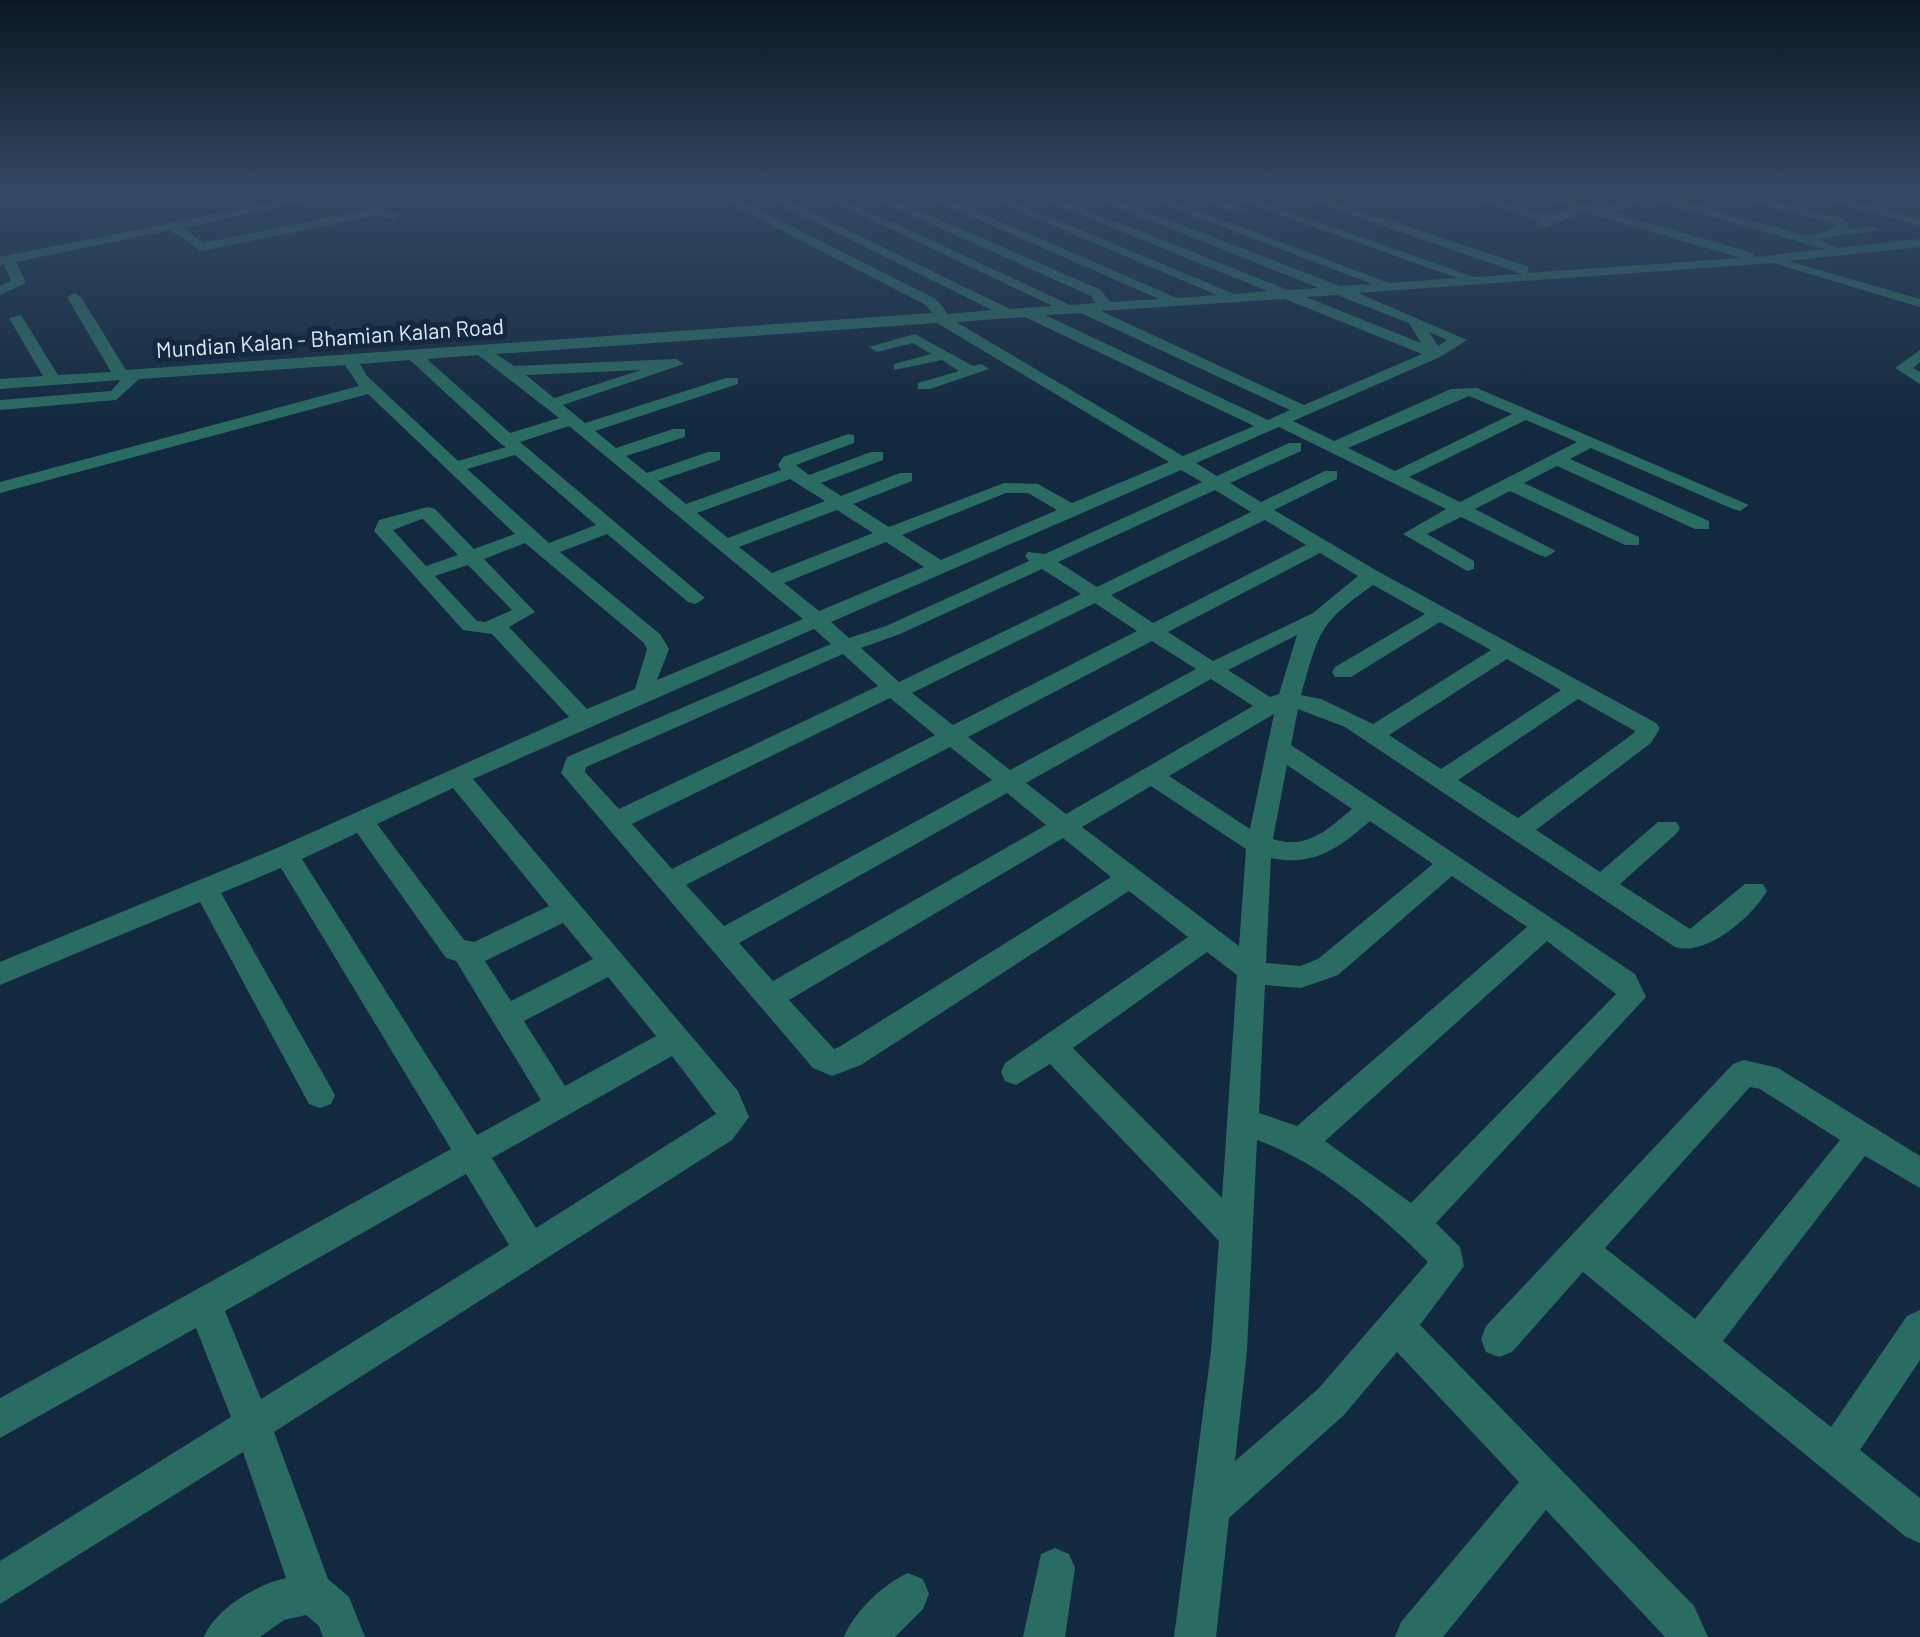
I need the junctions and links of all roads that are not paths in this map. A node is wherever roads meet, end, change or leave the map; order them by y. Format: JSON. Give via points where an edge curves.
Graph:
{"nodes":[{"id":1,"x":11,"y":271,"type":"edge"},
{"id":2,"x":870,"y":271,"type":"edge"},
{"id":3,"x":924,"y":271,"type":"edge"},
{"id":4,"x":993,"y":271,"type":"edge"},
{"id":5,"x":1049,"y":271,"type":"edge"},
{"id":6,"x":1107,"y":271,"type":"edge"},
{"id":7,"x":1170,"y":271,"type":"edge"},
{"id":8,"x":1231,"y":271,"type":"edge"},
{"id":9,"x":1291,"y":271,"type":"edge"},
{"id":10,"x":1352,"y":271,"type":"edge"},
{"id":11,"x":1413,"y":271,"type":"edge"},
{"id":12,"x":1453,"y":271,"type":"edge"},
{"id":13,"x":1526,"y":271,"type":"edge"},
{"id":14,"x":1592,"y":271,"type":"edge"},
{"id":15,"x":1806,"y":271,"type":"edge"},
{"id":16,"x":1537,"y":275,"type":"junction"},
{"id":17,"x":1477,"y":280,"type":"junction"},
{"id":18,"x":1434,"y":283,"type":"junction"},
{"id":19,"x":1391,"y":286,"type":"junction"},
{"id":20,"x":1335,"y":290,"type":"junction"},
{"id":21,"x":0,"y":291,"type":"edge"},
{"id":22,"x":1282,"y":294,"type":"junction"},
{"id":23,"x":74,"y":296,"type":"dead end"},
{"id":24,"x":1232,"y":297,"type":"junction"},
{"id":25,"x":1176,"y":301,"type":"junction"},
{"id":26,"x":1920,"y":303,"type":"edge"},
{"id":27,"x":1104,"y":306,"type":"junction"},
{"id":28,"x":1074,"y":308,"type":"junction"},
{"id":29,"x":1008,"y":312,"type":"junction"},
{"id":30,"x":1026,"y":312,"type":"junction"},
{"id":31,"x":939,"y":316,"type":"junction"},
{"id":32,"x":16,"y":318,"type":"dead end"},
{"id":33,"x":1414,"y":320,"type":"junction"},
{"id":34,"x":877,"y":347,"type":"dead end"},
{"id":35,"x":480,"y":350,"type":"junction"},
{"id":36,"x":944,"y":354,"type":"junction"},
{"id":37,"x":1435,"y":354,"type":"junction"},
{"id":38,"x":1920,"y":355,"type":"edge"},
{"id":39,"x":414,"y":356,"type":"junction"},
{"id":40,"x":350,"y":360,"type":"junction"},
{"id":41,"x":1010,"y":360,"type":"junction"},
{"id":42,"x":900,"y":367,"type":"dead end"},
{"id":43,"x":511,"y":371,"type":"junction"},
{"id":44,"x":972,"y":372,"type":"junction"},
{"id":45,"x":128,"y":374,"type":"junction"},
{"id":46,"x":1920,"y":379,"type":"edge"},
{"id":47,"x":53,"y":380,"type":"junction"},
{"id":48,"x":1,"y":381,"type":"edge"},
{"id":49,"x":732,"y":381,"type":"dead end"},
{"id":50,"x":924,"y":386,"type":"dead end"},
{"id":51,"x":371,"y":388,"type":"junction"},
{"id":52,"x":0,"y":404,"type":"edge"},
{"id":53,"x":550,"y":404,"type":"junction"},
{"id":54,"x":1302,"y":410,"type":"junction"},
{"id":55,"x":1528,"y":413,"type":"junction"},
{"id":56,"x":1274,"y":424,"type":"junction"},
{"id":57,"x":577,"y":425,"type":"junction"},
{"id":58,"x":679,"y":433,"type":"dead end"},
{"id":59,"x":848,"y":439,"type":"dead end"},
{"id":60,"x":1592,"y":441,"type":"junction"},
{"id":61,"x":512,"y":444,"type":"junction"},
{"id":62,"x":1296,"y":447,"type":"dead end"},
{"id":63,"x":1336,"y":447,"type":"junction"},
{"id":64,"x":613,"y":455,"type":"junction"},
{"id":65,"x":714,"y":456,"type":"dead end"},
{"id":66,"x":877,"y":456,"type":"dead end"},
{"id":67,"x":1555,"y":459,"type":"junction"},
{"id":68,"x":1182,"y":464,"type":"junction"},
{"id":69,"x":456,"y":468,"type":"junction"},
{"id":70,"x":1331,"y":474,"type":"dead end"},
{"id":71,"x":1396,"y":476,"type":"junction"},
{"id":72,"x":800,"y":477,"type":"junction"},
{"id":73,"x":642,"y":481,"type":"junction"},
{"id":74,"x":1508,"y":483,"type":"junction"},
{"id":75,"x":1214,"y":484,"type":"junction"},
{"id":76,"x":0,"y":488,"type":"edge"},
{"id":77,"x":912,"y":495,"type":"junction"},
{"id":78,"x":839,"y":503,"type":"junction"},
{"id":79,"x":1740,"y":505,"type":"dead end"},
{"id":80,"x":1460,"y":508,"type":"junction"},
{"id":81,"x":1070,"y":510,"type":"junction"},
{"id":82,"x":681,"y":512,"type":"junction"},
{"id":83,"x":1261,"y":512,"type":"junction"},
{"id":84,"x":1702,"y":525,"type":"dead end"},
{"id":85,"x":610,"y":527,"type":"junction"},
{"id":86,"x":886,"y":534,"type":"junction"},
{"id":87,"x":528,"y":536,"type":"junction"},
{"id":88,"x":1008,"y":538,"type":"junction"},
{"id":89,"x":1632,"y":542,"type":"dead end"},
{"id":90,"x":1322,"y":544,"type":"junction"},
{"id":91,"x":725,"y":546,"type":"junction"},
{"id":92,"x":546,"y":551,"type":"junction"},
{"id":93,"x":1546,"y":551,"type":"dead end"},
{"id":94,"x":472,"y":556,"type":"junction"},
{"id":95,"x":1044,"y":562,"type":"junction"},
{"id":96,"x":1466,"y":565,"type":"dead end"},
{"id":97,"x":940,"y":568,"type":"junction"},
{"id":98,"x":423,"y":574,"type":"junction"},
{"id":99,"x":1372,"y":576,"type":"junction"},
{"id":100,"x":770,"y":581,"type":"junction"},
{"id":101,"x":1098,"y":596,"type":"junction"},
{"id":102,"x":696,"y":598,"type":"dead end"},
{"id":103,"x":1441,"y":613,"type":"junction"},
{"id":104,"x":1316,"y":618,"type":"junction"},
{"id":105,"x":817,"y":620,"type":"junction"},
{"id":106,"x":496,"y":626,"type":"junction"},
{"id":107,"x":1153,"y":632,"type":"junction"},
{"id":108,"x":848,"y":648,"type":"junction"},
{"id":109,"x":1506,"y":650,"type":"junction"},
{"id":110,"x":1211,"y":670,"type":"junction"},
{"id":111,"x":1342,"y":672,"type":"dead end"},
{"id":112,"x":1580,"y":688,"type":"junction"},
{"id":113,"x":894,"y":690,"type":"junction"},
{"id":114,"x":648,"y":692,"type":"junction"},
{"id":115,"x":1278,"y":702,"type":"junction"},
{"id":116,"x":584,"y":719,"type":"junction"},
{"id":117,"x":1372,"y":735,"type":"junction"},
{"id":118,"x":950,"y":736,"type":"junction"},
{"id":119,"x":1280,"y":749,"type":"junction"},
{"id":120,"x":1153,"y":776,"type":"junction"},
{"id":121,"x":458,"y":778,"type":"junction"},
{"id":122,"x":1441,"y":780,"type":"junction"},
{"id":123,"x":1012,"y":782,"type":"junction"},
{"id":124,"x":1370,"y":808,"type":"junction"},
{"id":125,"x":362,"y":821,"type":"junction"},
{"id":126,"x":616,"y":821,"type":"junction"},
{"id":127,"x":1064,"y":826,"type":"junction"},
{"id":128,"x":1668,"y":828,"type":"dead end"},
{"id":129,"x":1519,"y":830,"type":"junction"},
{"id":130,"x":1259,"y":846,"type":"junction"},
{"id":131,"x":286,"y":855,"type":"junction"},
{"id":132,"x":1452,"y":862,"type":"junction"},
{"id":133,"x":1130,"y":878,"type":"junction"},
{"id":134,"x":669,"y":882,"type":"junction"},
{"id":135,"x":1602,"y":886,"type":"junction"},
{"id":136,"x":204,"y":887,"type":"junction"},
{"id":137,"x":1754,"y":891,"type":"dead end"},
{"id":138,"x":567,"y":909,"type":"junction"},
{"id":139,"x":1546,"y":926,"type":"junction"},
{"id":140,"x":1208,"y":938,"type":"junction"},
{"id":141,"x":720,"y":941,"type":"junction"},
{"id":142,"x":466,"y":954,"type":"junction"},
{"id":143,"x":612,"y":962,"type":"junction"},
{"id":144,"x":1254,"y":973,"type":"junction"},
{"id":145,"x":0,"y":974,"type":"edge"},
{"id":146,"x":770,"y":997,"type":"junction"},
{"id":147,"x":506,"y":1017,"type":"junction"},
{"id":148,"x":676,"y":1040,"type":"junction"},
{"id":149,"x":1052,"y":1046,"type":"junction"},
{"id":150,"x":1016,"y":1072,"type":"dead end"},
{"id":151,"x":320,"y":1095,"type":"dead end"},
{"id":152,"x":560,"y":1104,"type":"junction"},
{"id":153,"x":1244,"y":1122,"type":"junction"},
{"id":154,"x":1862,"y":1136,"type":"junction"},
{"id":155,"x":1302,"y":1142,"type":"junction"},
{"id":156,"x":473,"y":1152,"type":"junction"},
{"id":157,"x":1920,"y":1174,"type":"edge"},
{"id":158,"x":1413,"y":1224,"type":"junction"},
{"id":159,"x":1235,"y":1235,"type":"junction"},
{"id":160,"x":1579,"y":1248,"type":"junction"},
{"id":161,"x":532,"y":1251,"type":"junction"},
{"id":162,"x":204,"y":1303,"type":"junction"},
{"id":163,"x":1396,"y":1326,"type":"junction"},
{"id":164,"x":1920,"y":1328,"type":"edge"},
{"id":165,"x":1499,"y":1339,"type":"dead end"},
{"id":166,"x":1698,"y":1344,"type":"junction"},
{"id":167,"x":0,"y":1418,"type":"edge"},
{"id":168,"x":253,"y":1426,"type":"junction"},
{"id":169,"x":1836,"y":1453,"type":"junction"},
{"id":170,"x":1545,"y":1480,"type":"junction"},
{"id":171,"x":1212,"y":1507,"type":"junction"},
{"id":172,"x":1920,"y":1523,"type":"edge"},
{"id":173,"x":1056,"y":1568,"type":"dead end"},
{"id":174,"x":0,"y":1584,"type":"edge"},
{"id":175,"x":312,"y":1593,"type":"junction"},
{"id":176,"x":908,"y":1594,"type":"dead end"},
{"id":177,"x":224,"y":1637,"type":"edge"},
{"id":178,"x":344,"y":1637,"type":"edge"},
{"id":179,"x":865,"y":1637,"type":"edge"},
{"id":180,"x":1044,"y":1637,"type":"edge"},
{"id":181,"x":1195,"y":1637,"type":"edge"},
{"id":182,"x":1416,"y":1637,"type":"edge"},
{"id":183,"x":1688,"y":1637,"type":"edge"}],
"edges":[{"from":1,"to":21,"type":"street","via":[[18,286]]},
{"from":2,"to":31,"type":"street","via":[[931,302]]},
{"from":3,"to":29,"type":"street"},
{"from":4,"to":28,"type":"street"},
{"from":5,"to":27,"type":"street","via":[[1096,292]]},
{"from":6,"to":25,"type":"street"},
{"from":7,"to":24,"type":"street"},
{"from":8,"to":22,"type":"street"},
{"from":9,"to":20,"type":"street"},
{"from":10,"to":19,"type":"street"},
{"from":11,"to":18,"type":"street"},
{"from":12,"to":17,"type":"street"},
{"from":13,"to":16,"type":"street"},
{"from":14,"to":16,"type":"street","name":"Mundian Kalan - Bhamian Kalan Road"},
{"from":15,"to":26,"type":"street"},
{"from":16,"to":17,"type":"street","name":"Mundian Kalan - Bhamian Kalan Road"},
{"from":17,"to":18,"type":"street","name":"Mundian Kalan - Bhamian Kalan Road"},
{"from":18,"to":19,"type":"street","name":"Mundian Kalan - Bhamian Kalan Road"},
{"from":19,"to":20,"type":"street","name":"Mundian Kalan - Bhamian Kalan Road"},
{"from":20,"to":22,"type":"street","name":"Mundian Kalan - Bhamian Kalan Road"},
{"from":20,"to":33,"type":"street"},
{"from":22,"to":24,"type":"street","name":"Mundian Kalan - Bhamian Kalan Road"},
{"from":22,"to":37,"type":"street"},
{"from":23,"to":45,"type":"street"},
{"from":24,"to":25,"type":"street","name":"Mundian Kalan - Bhamian Kalan Road"},
{"from":25,"to":27,"type":"street","name":"Mundian Kalan - Bhamian Kalan Road"},
{"from":27,"to":28,"type":"street","name":"Mundian Kalan - Bhamian Kalan Road"},
{"from":28,"to":30,"type":"street","name":"Mundian Kalan - Bhamian Kalan Road"},
{"from":28,"to":54,"type":"street"},
{"from":29,"to":30,"type":"street","name":"Mundian Kalan - Bhamian Kalan Road"},
{"from":29,"to":31,"type":"street","name":"Mundian Kalan - Bhamian Kalan Road"},
{"from":30,"to":56,"type":"street"},
{"from":31,"to":35,"type":"street","name":"Mundian Kalan - Bhamian Kalan Road"},
{"from":31,"to":41,"type":"street"},
{"from":32,"to":47,"type":"street"},
{"from":33,"to":37,"type":"street"},
{"from":33,"to":37,"type":"street","via":[[1459,340]]},
{"from":34,"to":36,"type":"street","via":[[915,338]]},
{"from":35,"to":39,"type":"street","name":"Mundian Kalan - Bhamian Kalan Road"},
{"from":35,"to":43,"type":"street"},
{"from":36,"to":42,"type":"street"},
{"from":36,"to":44,"type":"street"},
{"from":37,"to":54,"type":"street"},
{"from":38,"to":46,"type":"street","via":[[1902,368]]},
{"from":39,"to":40,"type":"street","name":"Mundian Kalan - Bhamian Kalan Road"},
{"from":39,"to":61,"type":"street"},
{"from":40,"to":45,"type":"street","name":"Mundian Kalan - Bhamian Kalan Road"},
{"from":40,"to":51,"type":"street"},
{"from":41,"to":44,"type":"street"},
{"from":41,"to":68,"type":"street"},
{"from":43,"to":53,"type":"street"},
{"from":43,"to":53,"type":"street","via":[[676,364]]},
{"from":44,"to":50,"type":"street"},
{"from":45,"to":47,"type":"street","name":"Mundian Kalan - Bhamian Kalan Road"},
{"from":45,"to":52,"type":"street","via":[[116,395]]},
{"from":47,"to":48,"type":"street","name":"Mundian Kalan - Bhamian Kalan Road"},
{"from":49,"to":57,"type":"street"},
{"from":51,"to":69,"type":"street"},
{"from":51,"to":76,"type":"street"},
{"from":53,"to":57,"type":"street"},
{"from":54,"to":56,"type":"street"},
{"from":55,"to":60,"type":"street"},
{"from":55,"to":63,"type":"street","via":[[1464,391]]},
{"from":55,"to":71,"type":"street"},
{"from":56,"to":63,"type":"street"},
{"from":56,"to":68,"type":"street"},
{"from":57,"to":61,"type":"street"},
{"from":57,"to":64,"type":"street"},
{"from":58,"to":64,"type":"street"},
{"from":59,"to":72,"type":"street","via":[[789,461]]},
{"from":60,"to":67,"type":"street"},
{"from":60,"to":79,"type":"street"},
{"from":61,"to":69,"type":"street"},
{"from":61,"to":85,"type":"street"},
{"from":62,"to":75,"type":"street"},
{"from":63,"to":71,"type":"street"},
{"from":64,"to":73,"type":"street"},
{"from":65,"to":73,"type":"street"},
{"from":66,"to":72,"type":"street"},
{"from":67,"to":74,"type":"street"},
{"from":67,"to":84,"type":"street"},
{"from":68,"to":75,"type":"street"},
{"from":68,"to":81,"type":"street"},
{"from":69,"to":87,"type":"street"},
{"from":70,"to":83,"type":"street"},
{"from":71,"to":80,"type":"street"},
{"from":72,"to":78,"type":"street"},
{"from":72,"to":82,"type":"street"},
{"from":73,"to":82,"type":"street"},
{"from":74,"to":80,"type":"street"},
{"from":74,"to":89,"type":"street"},
{"from":75,"to":83,"type":"street"},
{"from":75,"to":95,"type":"street"},
{"from":77,"to":78,"type":"street"},
{"from":77,"to":81,"type":"street","via":[[1020,486]]},
{"from":77,"to":86,"type":"street"},
{"from":78,"to":86,"type":"street"},
{"from":78,"to":91,"type":"street"},
{"from":80,"to":93,"type":"street"},
{"from":80,"to":96,"type":"street","via":[[1412,534]]},
{"from":81,"to":88,"type":"street"},
{"from":82,"to":91,"type":"street"},
{"from":83,"to":90,"type":"street"},
{"from":83,"to":101,"type":"street"},
{"from":85,"to":92,"type":"street"},
{"from":85,"to":102,"type":"street"},
{"from":86,"to":97,"type":"street"},
{"from":86,"to":100,"type":"street"},
{"from":87,"to":92,"type":"street"},
{"from":87,"to":94,"type":"street"},
{"from":88,"to":95,"type":"street"},
{"from":88,"to":97,"type":"street"},
{"from":90,"to":99,"type":"street"},
{"from":90,"to":107,"type":"street"},
{"from":91,"to":100,"type":"street"},
{"from":92,"to":114,"type":"street","via":[[652,639],[658,649]]},
{"from":94,"to":98,"type":"street"},
{"from":94,"to":98,"type":"street","via":[[428,513],[382,527]]},
{"from":94,"to":106,"type":"street","via":[[525,612]]},
{"from":95,"to":101,"type":"street"},
{"from":95,"to":108,"type":"street"},
{"from":97,"to":105,"type":"street"},
{"from":98,"to":106,"type":"street","via":[[470,626]]},
{"from":99,"to":103,"type":"street"},
{"from":99,"to":104,"type":"street"},
{"from":100,"to":105,"type":"street"},
{"from":101,"to":107,"type":"street"},
{"from":101,"to":113,"type":"street"},
{"from":103,"to":109,"type":"street"},
{"from":103,"to":111,"type":"street"},
{"from":104,"to":110,"type":"street"},
{"from":104,"to":115,"type":"street"},
{"from":105,"to":108,"type":"street"},
{"from":105,"to":114,"type":"street"},
{"from":106,"to":116,"type":"street"},
{"from":107,"to":110,"type":"street"},
{"from":107,"to":118,"type":"street"},
{"from":108,"to":113,"type":"street"},
{"from":108,"to":126,"type":"street","via":[[805,660],[575,762],[573,772]]},
{"from":109,"to":112,"type":"street"},
{"from":109,"to":117,"type":"street"},
{"from":110,"to":115,"type":"street"},
{"from":110,"to":123,"type":"street"},
{"from":112,"to":122,"type":"street"},
{"from":112,"to":129,"type":"street","via":[[1641,722],[1648,733]]},
{"from":113,"to":118,"type":"street"},
{"from":113,"to":126,"type":"street"},
{"from":114,"to":116,"type":"street"},
{"from":115,"to":117,"type":"street","via":[[1332,711]]},
{"from":115,"to":119,"type":"street"},
{"from":115,"to":120,"type":"street"},
{"from":116,"to":121,"type":"street"},
{"from":117,"to":122,"type":"street"},
{"from":118,"to":123,"type":"street"},
{"from":118,"to":134,"type":"street"},
{"from":119,"to":124,"type":"street"},
{"from":119,"to":130,"type":"street"},
{"from":120,"to":127,"type":"street"},
{"from":120,"to":130,"type":"street"},
{"from":121,"to":125,"type":"street"},
{"from":121,"to":138,"type":"street"},
{"from":122,"to":129,"type":"street"},
{"from":123,"to":127,"type":"street"},
{"from":123,"to":141,"type":"street"},
{"from":124,"to":130,"type":"street","via":[[1311,851]]},
{"from":124,"to":132,"type":"street"},
{"from":125,"to":131,"type":"street"},
{"from":125,"to":142,"type":"street","via":[[456,950]]},
{"from":126,"to":134,"type":"street"},
{"from":127,"to":133,"type":"street"},
{"from":127,"to":146,"type":"street"},
{"from":128,"to":135,"type":"street"},
{"from":129,"to":135,"type":"street"},
{"from":130,"to":144,"type":"street"},
{"from":131,"to":136,"type":"street"},
{"from":131,"to":156,"type":"street"},
{"from":132,"to":139,"type":"street"},
{"from":132,"to":144,"type":"street","via":[[1315,975]]},
{"from":133,"to":140,"type":"street"},
{"from":133,"to":146,"type":"street","via":[[840,1062],[824,1059]]},
{"from":134,"to":141,"type":"street"},
{"from":135,"to":137,"type":"street","via":[[1692,943]]},
{"from":136,"to":145,"type":"street"},
{"from":136,"to":151,"type":"street"},
{"from":138,"to":142,"type":"street"},
{"from":138,"to":143,"type":"street"},
{"from":139,"to":155,"type":"street"},
{"from":139,"to":158,"type":"street","via":[[1625,982],[1632,990],[1628,1004]]},
{"from":140,"to":144,"type":"street"},
{"from":140,"to":149,"type":"street"},
{"from":141,"to":146,"type":"street"},
{"from":142,"to":147,"type":"street"},
{"from":143,"to":147,"type":"street"},
{"from":143,"to":148,"type":"street"},
{"from":144,"to":153,"type":"street"},
{"from":147,"to":152,"type":"street"},
{"from":148,"to":152,"type":"street"},
{"from":148,"to":161,"type":"street","via":[[727,1100],[733,1117]]},
{"from":149,"to":150,"type":"street"},
{"from":149,"to":159,"type":"street"},
{"from":152,"to":156,"type":"street"},
{"from":153,"to":155,"type":"street"},
{"from":153,"to":159,"type":"street"},
{"from":154,"to":157,"type":"street"},
{"from":154,"to":160,"type":"street","via":[[1767,1077],[1744,1073]]},
{"from":154,"to":166,"type":"street"},
{"from":155,"to":158,"type":"street"},
{"from":156,"to":161,"type":"street"},
{"from":156,"to":162,"type":"street"},
{"from":158,"to":163,"type":"street","via":[[1441,1248],[1447,1266]]},
{"from":159,"to":171,"type":"street"},
{"from":160,"to":165,"type":"street"},
{"from":160,"to":166,"type":"street"},
{"from":161,"to":168,"type":"street"},
{"from":162,"to":167,"type":"street"},
{"from":162,"to":168,"type":"street"},
{"from":163,"to":170,"type":"street"},
{"from":163,"to":171,"type":"street","via":[[1331,1402]]},
{"from":164,"to":169,"type":"street"},
{"from":166,"to":169,"type":"street"},
{"from":168,"to":174,"type":"street"},
{"from":168,"to":175,"type":"street"},
{"from":169,"to":172,"type":"street"},
{"from":170,"to":182,"type":"street"},
{"from":170,"to":183,"type":"street"},
{"from":171,"to":181,"type":"street"},
{"from":173,"to":180,"type":"street"},
{"from":175,"to":177,"type":"street","via":[[275,1601]]},
{"from":175,"to":178,"type":"street","via":[[334,1612]]},
{"from":176,"to":179,"type":"street"}]}
